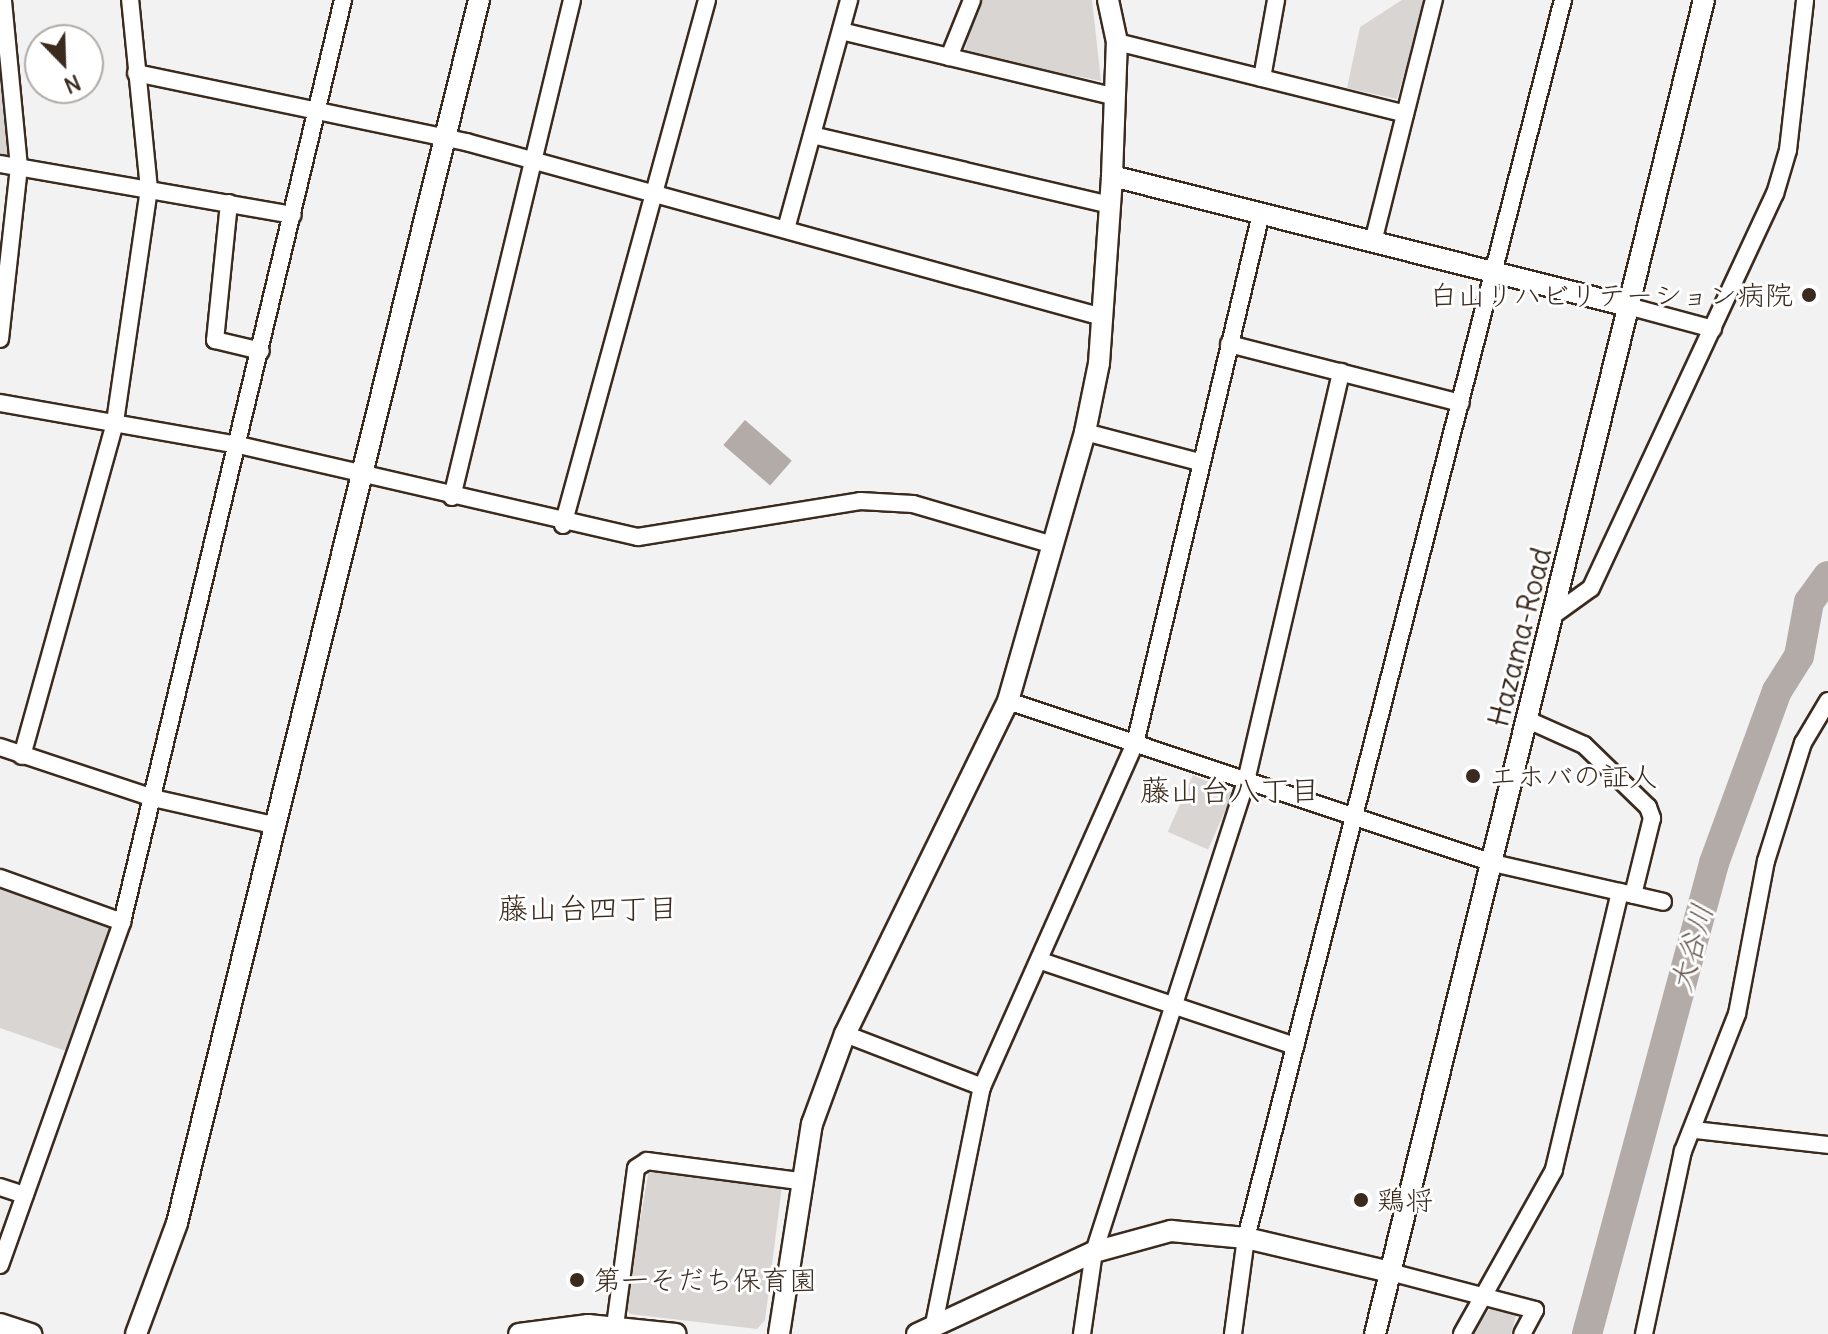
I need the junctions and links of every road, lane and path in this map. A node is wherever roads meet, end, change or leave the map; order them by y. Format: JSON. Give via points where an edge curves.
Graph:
{"nodes":[{"id":1,"x":3,"y":0,"type":"edge"},
{"id":2,"x":130,"y":0,"type":"edge"},
{"id":3,"x":343,"y":0,"type":"edge"},
{"id":4,"x":479,"y":0,"type":"edge"},
{"id":5,"x":572,"y":0,"type":"edge"},
{"id":6,"x":707,"y":0,"type":"edge"},
{"id":7,"x":849,"y":0,"type":"edge"},
{"id":8,"x":972,"y":0,"type":"edge"},
{"id":9,"x":1108,"y":0,"type":"edge"},
{"id":10,"x":1276,"y":0,"type":"edge"},
{"id":11,"x":1434,"y":0,"type":"edge"},
{"id":12,"x":1563,"y":0,"type":"edge"},
{"id":13,"x":1704,"y":0,"type":"edge"},
{"id":14,"x":1805,"y":0,"type":"edge"},
{"id":15,"x":841,"y":31,"type":"junction"},
{"id":16,"x":1117,"y":42,"type":"junction"},
{"id":17,"x":949,"y":57,"type":"junction"},
{"id":18,"x":136,"y":73,"type":"junction"},
{"id":19,"x":1262,"y":78,"type":"junction"},
{"id":20,"x":1115,"y":97,"type":"junction"},
{"id":21,"x":318,"y":108,"type":"junction"},
{"id":22,"x":1405,"y":114,"type":"junction"},
{"id":23,"x":812,"y":135,"type":"junction"},
{"id":24,"x":445,"y":137,"type":"junction"},
{"id":25,"x":535,"y":160,"type":"junction"},
{"id":26,"x":0,"y":164,"type":"edge"},
{"id":27,"x":19,"y":167,"type":"junction"},
{"id":28,"x":1112,"y":176,"type":"junction"},
{"id":29,"x":149,"y":189,"type":"junction"},
{"id":30,"x":653,"y":193,"type":"junction"},
{"id":31,"x":229,"y":203,"type":"junction"},
{"id":32,"x":1107,"y":204,"type":"junction"},
{"id":33,"x":1261,"y":214,"type":"junction"},
{"id":34,"x":293,"y":215,"type":"junction"},
{"id":35,"x":786,"y":229,"type":"junction"},
{"id":36,"x":1373,"y":242,"type":"junction"},
{"id":37,"x":1495,"y":273,"type":"junction"},
{"id":38,"x":1628,"y":306,"type":"junction"},
{"id":39,"x":1102,"y":317,"type":"junction"},
{"id":40,"x":1713,"y":329,"type":"junction"},
{"id":41,"x":0,"y":339,"type":"edge"},
{"id":42,"x":1229,"y":344,"type":"junction"},
{"id":43,"x":261,"y":351,"type":"junction"},
{"id":44,"x":1341,"y":372,"type":"junction"},
{"id":45,"x":0,"y":403,"type":"edge"},
{"id":46,"x":1461,"y":403,"type":"junction"},
{"id":47,"x":115,"y":422,"type":"junction"},
{"id":48,"x":1085,"y":432,"type":"junction"},
{"id":49,"x":239,"y":445,"type":"junction"},
{"id":50,"x":1199,"y":462,"type":"junction"},
{"id":51,"x":365,"y":474,"type":"junction"},
{"id":52,"x":452,"y":497,"type":"junction"},
{"id":53,"x":563,"y":525,"type":"junction"},
{"id":54,"x":1050,"y":544,"type":"junction"},
{"id":55,"x":1555,"y":614,"type":"junction"},
{"id":56,"x":1008,"y":701,"type":"junction"},
{"id":57,"x":1828,"y":701,"type":"edge"},
{"id":58,"x":1528,"y":720,"type":"junction"},
{"id":59,"x":1135,"y":744,"type":"junction"},
{"id":60,"x":0,"y":747,"type":"edge"},
{"id":61,"x":22,"y":756,"type":"junction"},
{"id":62,"x":1246,"y":781,"type":"junction"},
{"id":63,"x":153,"y":798,"type":"junction"},
{"id":64,"x":1355,"y":817,"type":"junction"},
{"id":65,"x":277,"y":826,"type":"junction"},
{"id":66,"x":1493,"y":863,"type":"junction"},
{"id":67,"x":0,"y":878,"type":"edge"},
{"id":68,"x":1626,"y":894,"type":"junction"},
{"id":69,"x":1663,"y":902,"type":"dead end"},
{"id":70,"x":122,"y":922,"type":"junction"},
{"id":71,"x":1041,"y":961,"type":"junction"},
{"id":72,"x":1174,"y":1004,"type":"junction"},
{"id":73,"x":845,"y":1034,"type":"junction"},
{"id":74,"x":1295,"y":1046,"type":"junction"},
{"id":75,"x":982,"y":1087,"type":"junction"},
{"id":76,"x":1695,"y":1130,"type":"junction"},
{"id":77,"x":1828,"y":1145,"type":"edge"},
{"id":78,"x":799,"y":1181,"type":"junction"},
{"id":79,"x":0,"y":1187,"type":"edge"},
{"id":80,"x":25,"y":1195,"type":"junction"},
{"id":81,"x":1246,"y":1238,"type":"junction"},
{"id":82,"x":1094,"y":1252,"type":"junction"},
{"id":83,"x":0,"y":1265,"type":"edge"},
{"id":84,"x":1390,"y":1272,"type":"junction"},
{"id":85,"x":1484,"y":1296,"type":"junction"},
{"id":86,"x":0,"y":1324,"type":"edge"},
{"id":87,"x":615,"y":1326,"type":"junction"},
{"id":88,"x":928,"y":1331,"type":"edge"},
{"id":89,"x":31,"y":1334,"type":"edge"},
{"id":90,"x":136,"y":1334,"type":"edge"},
{"id":91,"x":519,"y":1334,"type":"edge"},
{"id":92,"x":676,"y":1334,"type":"edge"},
{"id":93,"x":779,"y":1334,"type":"edge"},
{"id":94,"x":1082,"y":1334,"type":"edge"},
{"id":95,"x":1233,"y":1334,"type":"edge"},
{"id":96,"x":1375,"y":1334,"type":"edge"},
{"id":97,"x":1462,"y":1334,"type":"edge"},
{"id":98,"x":1522,"y":1334,"type":"edge"},
{"id":99,"x":1644,"y":1334,"type":"edge"}],
"edges":[{"from":1,"to":27,"type":"street"},
{"from":2,"to":18,"type":"street"},
{"from":3,"to":21,"type":"street"},
{"from":4,"to":24,"type":"street"},
{"from":5,"to":25,"type":"street"},
{"from":6,"to":30,"type":"street"},
{"from":7,"to":15,"type":"street"},
{"from":8,"to":17,"type":"street"},
{"from":9,"to":16,"type":"street"},
{"from":10,"to":19,"type":"street"},
{"from":11,"to":22,"type":"street"},
{"from":12,"to":37,"type":"street"},
{"from":13,"to":38,"type":"street","name":"Hazama-Road"},
{"from":14,"to":40,"type":"street","via":[[1788,150]]},
{"from":15,"to":17,"type":"street"},
{"from":15,"to":23,"type":"street"},
{"from":16,"to":19,"type":"street"},
{"from":16,"to":20,"type":"street"},
{"from":17,"to":20,"type":"street"},
{"from":18,"to":21,"type":"street"},
{"from":18,"to":29,"type":"street"},
{"from":19,"to":22,"type":"street"},
{"from":20,"to":28,"type":"street"},
{"from":21,"to":24,"type":"street"},
{"from":21,"to":34,"type":"street"},
{"from":22,"to":36,"type":"street"},
{"from":23,"to":32,"type":"street"},
{"from":23,"to":35,"type":"street"},
{"from":24,"to":25,"type":"street"},
{"from":24,"to":51,"type":"street"},
{"from":25,"to":30,"type":"street"},
{"from":25,"to":52,"type":"street"},
{"from":26,"to":27,"type":"street"},
{"from":27,"to":29,"type":"street"},
{"from":27,"to":41,"type":"street"},
{"from":28,"to":32,"type":"street"},
{"from":28,"to":33,"type":"street"},
{"from":29,"to":31,"type":"street"},
{"from":29,"to":47,"type":"street"},
{"from":30,"to":35,"type":"street"},
{"from":30,"to":53,"type":"street"},
{"from":31,"to":34,"type":"street"},
{"from":31,"to":43,"type":"street","via":[[215,340]]},
{"from":32,"to":39,"type":"street"},
{"from":33,"to":36,"type":"street"},
{"from":33,"to":42,"type":"street"},
{"from":34,"to":43,"type":"street"},
{"from":35,"to":39,"type":"street"},
{"from":36,"to":37,"type":"street"},
{"from":37,"to":38,"type":"street"},
{"from":37,"to":46,"type":"street"},
{"from":38,"to":40,"type":"street"},
{"from":38,"to":55,"type":"street","name":"Hazama-Road"},
{"from":39,"to":48,"type":"street"},
{"from":40,"to":55,"type":"street","via":[[1591,588]]},
{"from":42,"to":44,"type":"street"},
{"from":42,"to":50,"type":"street"},
{"from":43,"to":49,"type":"street"},
{"from":44,"to":46,"type":"street"},
{"from":44,"to":62,"type":"street"},
{"from":45,"to":47,"type":"street"},
{"from":46,"to":64,"type":"street"},
{"from":47,"to":49,"type":"street"},
{"from":47,"to":61,"type":"street"},
{"from":48,"to":50,"type":"street"},
{"from":48,"to":54,"type":"street"},
{"from":49,"to":51,"type":"street"},
{"from":49,"to":63,"type":"street"},
{"from":50,"to":59,"type":"street"},
{"from":51,"to":52,"type":"street"},
{"from":51,"to":65,"type":"street"},
{"from":52,"to":53,"type":"street"},
{"from":53,"to":54,"type":"street","via":[[638,537],[886,502]]},
{"from":54,"to":56,"type":"street"},
{"from":55,"to":58,"type":"street","name":"Hazama-Road"},
{"from":56,"to":59,"type":"street"},
{"from":56,"to":73,"type":"street"},
{"from":57,"to":76,"type":"street","via":[[1803,743],[1766,861],[1737,1014]]},
{"from":58,"to":66,"type":"street","name":"Hazama-Road"},
{"from":58,"to":68,"type":"street","via":[[1584,745],[1648,807],[1652,818]]},
{"from":59,"to":62,"type":"street"},
{"from":59,"to":71,"type":"street"},
{"from":60,"to":61,"type":"street"},
{"from":61,"to":63,"type":"street"},
{"from":62,"to":64,"type":"street"},
{"from":62,"to":72,"type":"street"},
{"from":63,"to":65,"type":"street"},
{"from":63,"to":70,"type":"street"},
{"from":64,"to":66,"type":"street"},
{"from":64,"to":74,"type":"street"},
{"from":65,"to":90,"type":"street","via":[[177,1223]]},
{"from":66,"to":68,"type":"street"},
{"from":66,"to":84,"type":"street","name":"Hazama-Road"},
{"from":67,"to":70,"type":"street"},
{"from":68,"to":69,"type":"street"},
{"from":68,"to":85,"type":"street","via":[[1554,1170]]},
{"from":70,"to":80,"type":"street"},
{"from":71,"to":72,"type":"street"},
{"from":71,"to":75,"type":"street"},
{"from":72,"to":74,"type":"street"},
{"from":72,"to":82,"type":"street"},
{"from":73,"to":75,"type":"street"},
{"from":73,"to":78,"type":"street"},
{"from":74,"to":81,"type":"street"},
{"from":75,"to":88,"type":"street"},
{"from":76,"to":77,"type":"street"},
{"from":76,"to":99,"type":"street","via":[[1665,1217]]},
{"from":78,"to":87,"type":"street","via":[[647,1161],[636,1168]]},
{"from":78,"to":93,"type":"street"},
{"from":79,"to":80,"type":"street"},
{"from":80,"to":83,"type":"street"},
{"from":81,"to":82,"type":"street","via":[[1171,1231]]},
{"from":81,"to":84,"type":"street"},
{"from":81,"to":95,"type":"street"},
{"from":82,"to":88,"type":"street"},
{"from":82,"to":94,"type":"street"},
{"from":84,"to":85,"type":"street"},
{"from":84,"to":96,"type":"street","name":"Hazama-Road"},
{"from":85,"to":97,"type":"street"},
{"from":85,"to":98,"type":"street","via":[[1535,1310]]},
{"from":86,"to":89,"type":"street"},
{"from":87,"to":91,"type":"street"},
{"from":87,"to":92,"type":"street"}]}
